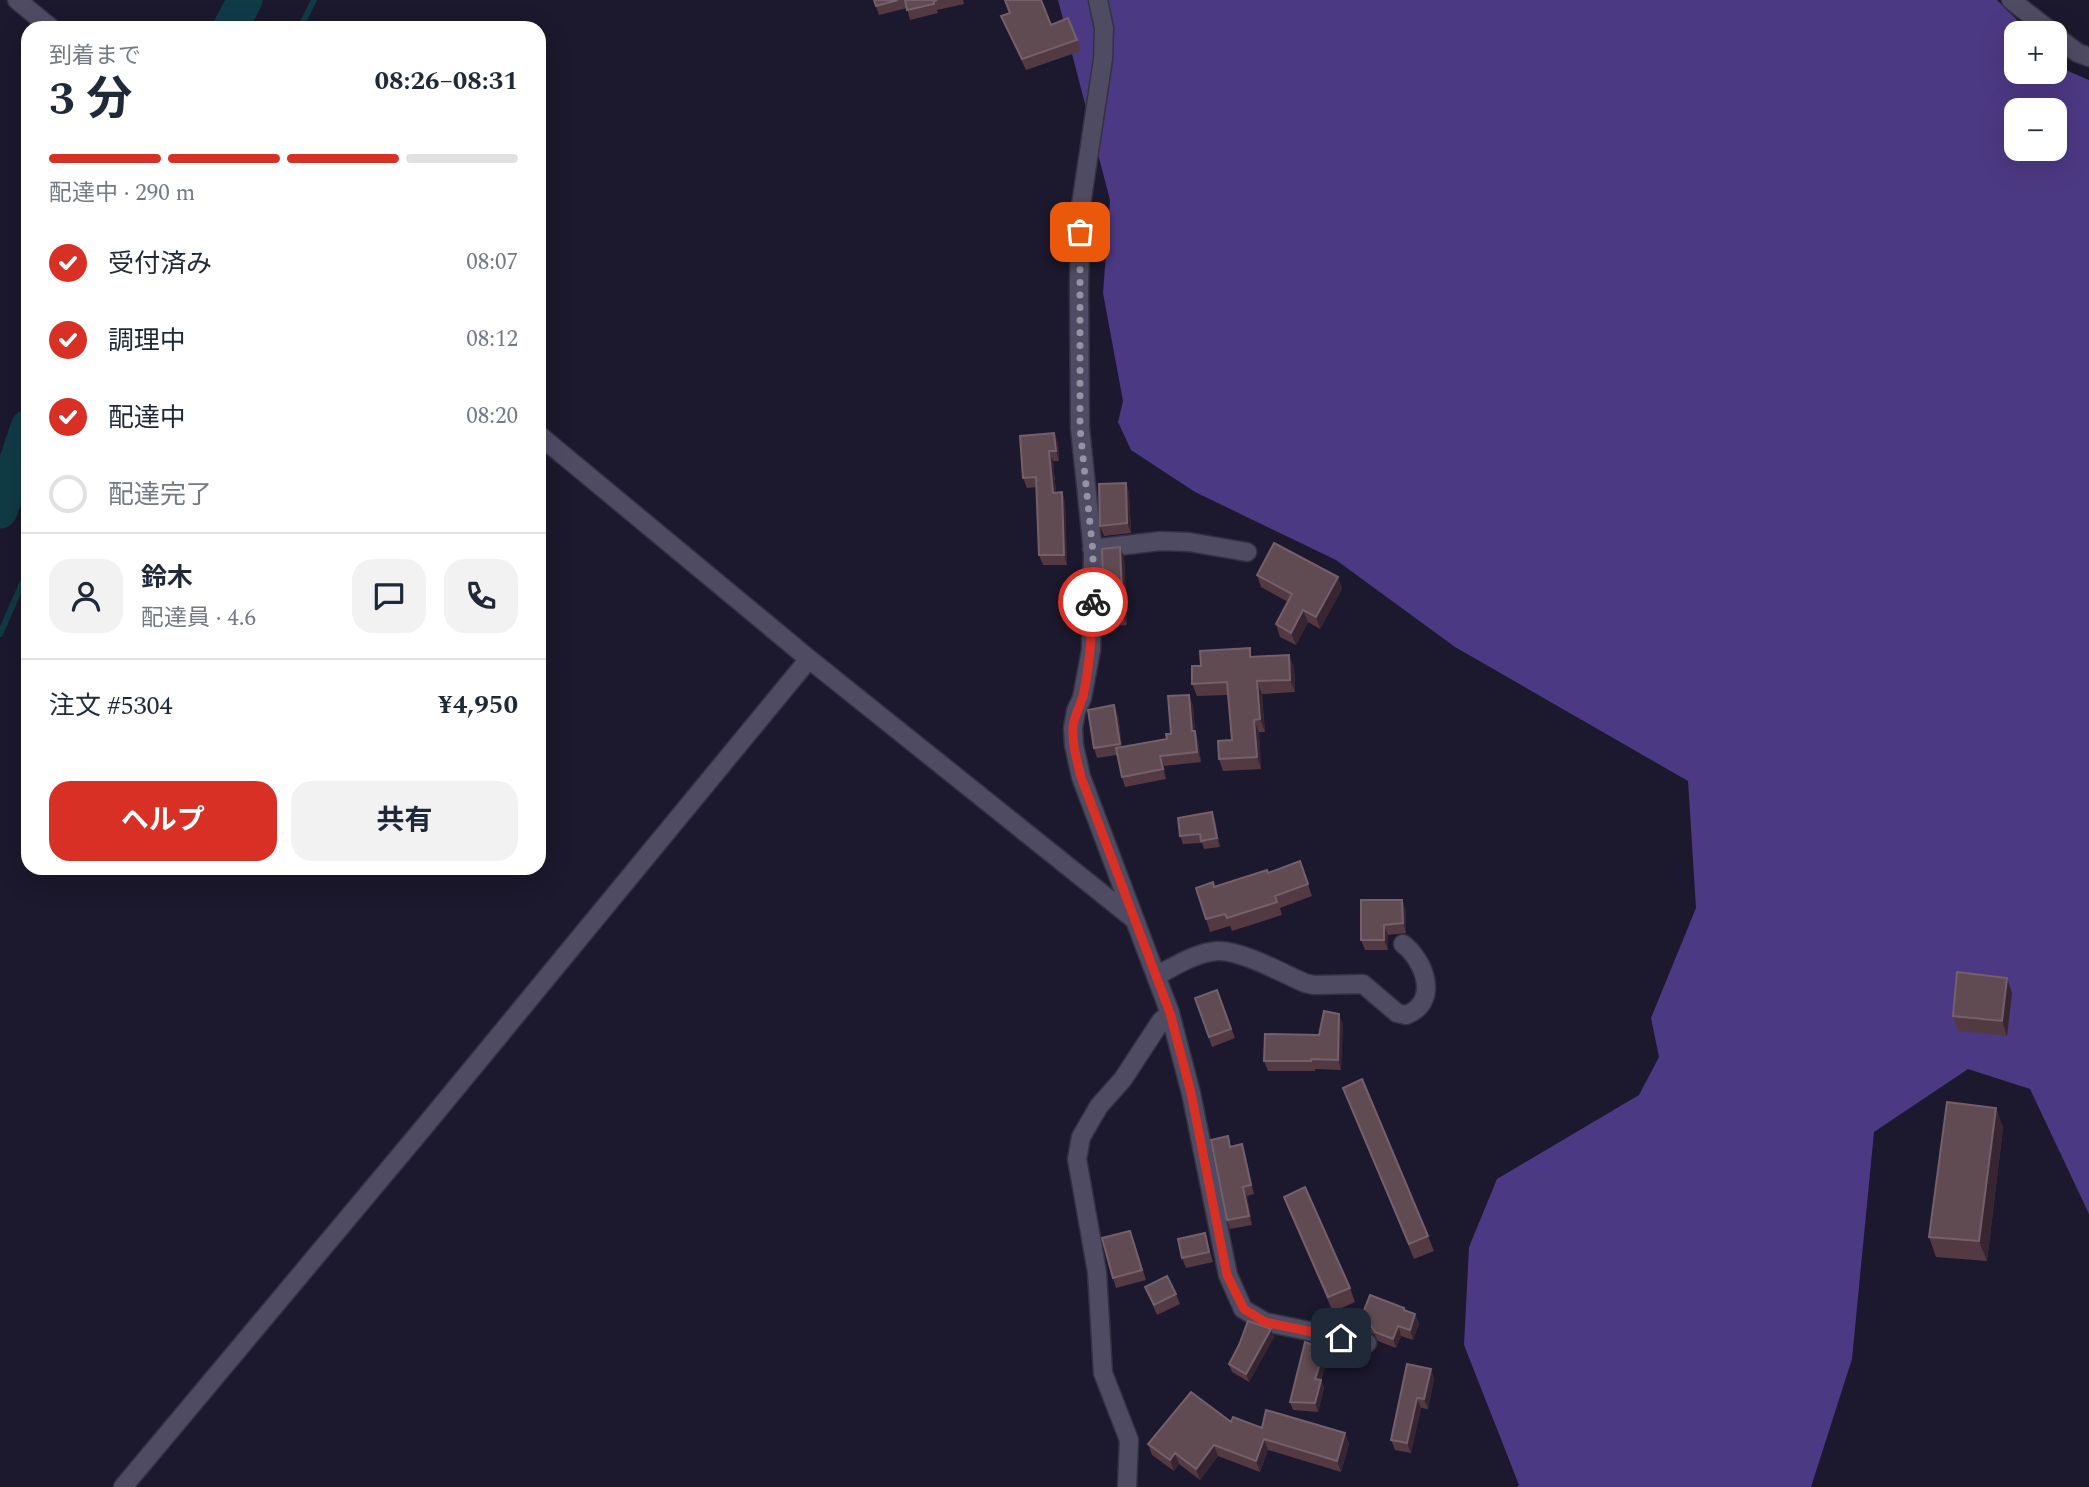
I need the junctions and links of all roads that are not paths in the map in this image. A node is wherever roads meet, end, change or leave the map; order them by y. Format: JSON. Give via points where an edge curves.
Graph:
{"nodes":[{"id":1,"x":17,"y":0,"type":"edge"},
{"id":2,"x":1098,"y":0,"type":"edge"},
{"id":3,"x":2011,"y":0,"type":"edge"},
{"id":4,"x":42,"y":21,"type":"edge"},
{"id":5,"x":2038,"y":21,"type":"edge"},
{"id":6,"x":2067,"y":44,"type":"edge"},
{"id":7,"x":2089,"y":57,"type":"edge"},
{"id":8,"x":546,"y":441,"type":"edge"},
{"id":9,"x":1092,"y":549,"type":"junction"},
{"id":10,"x":1247,"y":552,"type":"dead end"},
{"id":11,"x":809,"y":659,"type":"junction"},
{"id":12,"x":1135,"y":920,"type":"junction"},
{"id":13,"x":1403,"y":944,"type":"dead end"},
{"id":14,"x":1156,"y":976,"type":"junction"},
{"id":15,"x":1170,"y":1013,"type":"junction"},
{"id":16,"x":1367,"y":1343,"type":"dead end"},
{"id":17,"x":122,"y":1487,"type":"edge"},
{"id":18,"x":1127,"y":1487,"type":"edge"}],
"edges":[{"from":1,"to":4,"type":"street"},
{"from":2,"to":9,"type":"street","via":[[1104,28],[1103,59],[1081,205],[1079,285],[1080,428]]},
{"from":3,"to":5,"type":"street"},
{"from":6,"to":7,"type":"street"},
{"from":8,"to":11,"type":"street"},
{"from":9,"to":10,"type":"street","via":[[1168,541]]},
{"from":9,"to":12,"type":"street","via":[[1091,650],[1076,711],[1074,745],[1081,777]]},
{"from":11,"to":12,"type":"street"},
{"from":11,"to":17,"type":"street"},
{"from":12,"to":14,"type":"street"},
{"from":13,"to":14,"type":"street","via":[[1417,956],[1427,988],[1418,1008],[1406,1016],[1363,984],[1305,984],[1221,950]]},
{"from":14,"to":15,"type":"street"},
{"from":15,"to":16,"type":"street","via":[[1191,1093],[1227,1275],[1244,1309],[1265,1322]]},
{"from":15,"to":18,"type":"street","via":[[1095,1112],[1081,1137],[1077,1159],[1097,1272],[1103,1373],[1129,1440]]}]}
